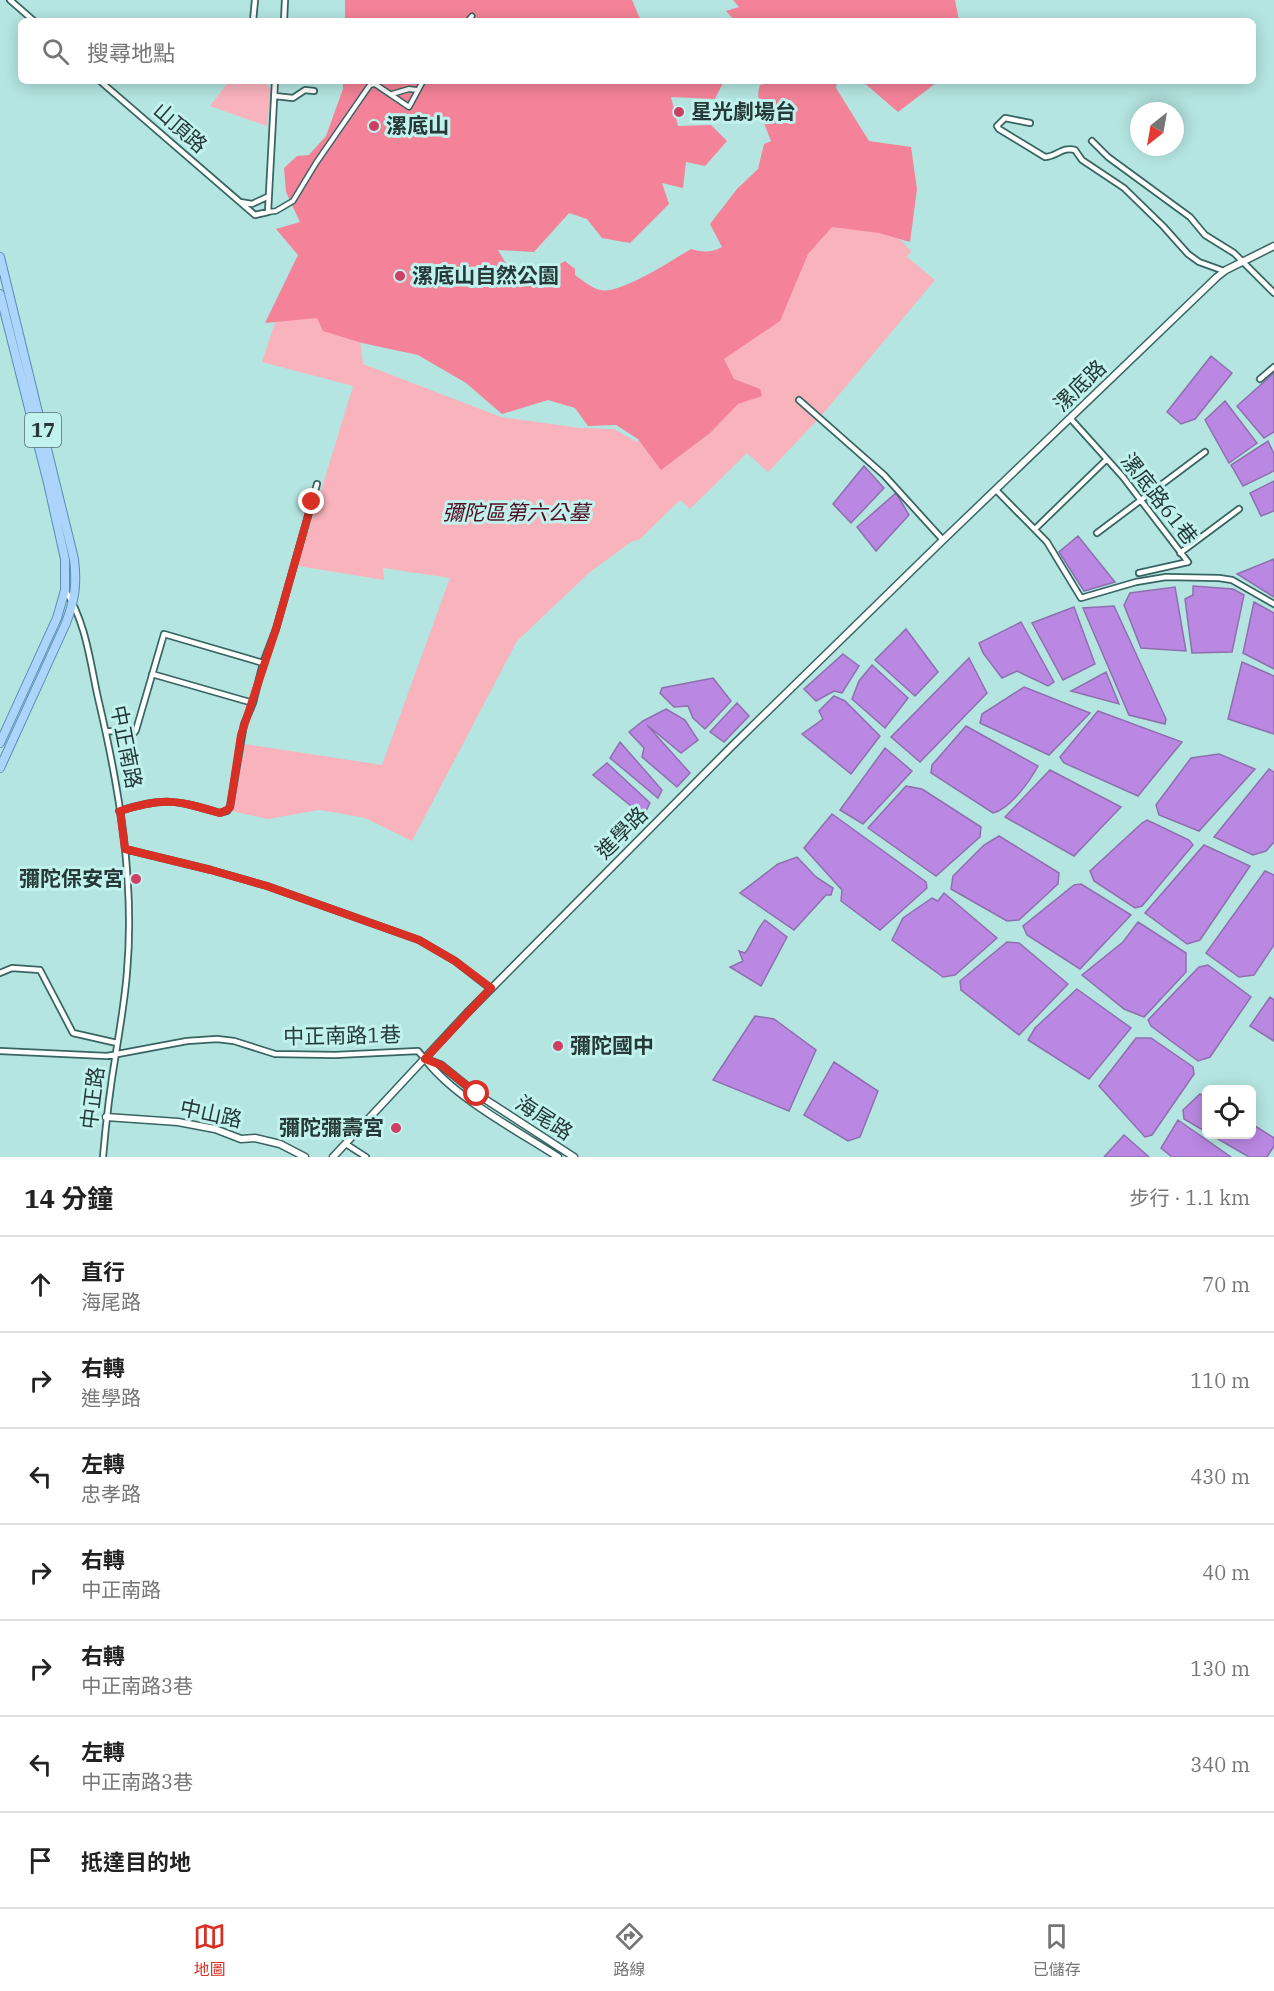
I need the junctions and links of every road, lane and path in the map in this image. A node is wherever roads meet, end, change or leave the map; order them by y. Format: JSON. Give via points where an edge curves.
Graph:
{"nodes":[{"id":1,"x":10,"y":0,"type":"edge"},
{"id":2,"x":255,"y":0,"type":"edge"},
{"id":3,"x":285,"y":0,"type":"edge"},
{"id":4,"x":30,"y":18,"type":"edge"},
{"id":5,"x":253,"y":18,"type":"edge"},
{"id":6,"x":284,"y":18,"type":"edge"},
{"id":7,"x":103,"y":84,"type":"edge"},
{"id":8,"x":275,"y":84,"type":"edge"},
{"id":9,"x":421,"y":84,"type":"edge"},
{"id":10,"x":417,"y":90,"type":"junction"},
{"id":11,"x":314,"y":91,"type":"dead end"},
{"id":12,"x":392,"y":94,"type":"junction"},
{"id":13,"x":275,"y":96,"type":"junction"},
{"id":14,"x":1030,"y":123,"type":"dead end"},
{"id":15,"x":1092,"y":141,"type":"dead end"},
{"id":16,"x":267,"y":197,"type":"junction"},
{"id":17,"x":238,"y":201,"type":"junction"},
{"id":18,"x":268,"y":212,"type":"junction"},
{"id":19,"x":1274,"y":246,"type":"edge"},
{"id":20,"x":0,"y":257,"type":"edge"},
{"id":21,"x":1243,"y":261,"type":"junction"},
{"id":22,"x":1224,"y":271,"type":"junction"},
{"id":23,"x":1274,"y":293,"type":"edge"},
{"id":24,"x":0,"y":294,"type":"edge"},
{"id":25,"x":1274,"y":367,"type":"edge"},
{"id":26,"x":1260,"y":379,"type":"dead end"},
{"id":27,"x":799,"y":400,"type":"dead end"},
{"id":28,"x":1070,"y":418,"type":"junction"},
{"id":29,"x":1205,"y":452,"type":"dead end"},
{"id":30,"x":1107,"y":459,"type":"junction"},
{"id":31,"x":317,"y":484,"type":"dead end"},
{"id":32,"x":996,"y":490,"type":"junction"},
{"id":33,"x":1142,"y":501,"type":"junction"},
{"id":34,"x":1239,"y":508,"type":"dead end"},
{"id":35,"x":1035,"y":529,"type":"junction"},
{"id":36,"x":1097,"y":532,"type":"dead end"},
{"id":37,"x":943,"y":540,"type":"junction"},
{"id":38,"x":1180,"y":553,"type":"junction"},
{"id":39,"x":1139,"y":573,"type":"dead end"},
{"id":40,"x":65,"y":590,"type":"junction"},
{"id":41,"x":74,"y":604,"type":"junction"},
{"id":42,"x":1274,"y":604,"type":"edge"},
{"id":43,"x":264,"y":663,"type":"junction"},
{"id":44,"x":152,"y":674,"type":"junction"},
{"id":45,"x":254,"y":703,"type":"junction"},
{"id":46,"x":106,"y":731,"type":"junction"},
{"id":47,"x":0,"y":743,"type":"edge"},
{"id":48,"x":0,"y":768,"type":"edge"},
{"id":49,"x":120,"y":811,"type":"junction"},
{"id":50,"x":125,"y":849,"type":"junction"},
{"id":51,"x":0,"y":974,"type":"edge"},
{"id":52,"x":491,"y":988,"type":"junction"},
{"id":53,"x":117,"y":1043,"type":"junction"},
{"id":54,"x":0,"y":1051,"type":"edge"},
{"id":55,"x":115,"y":1055,"type":"junction"},
{"id":56,"x":425,"y":1059,"type":"junction"},
{"id":57,"x":106,"y":1117,"type":"junction"},
{"id":58,"x":346,"y":1144,"type":"junction"},
{"id":59,"x":104,"y":1157,"type":"edge"},
{"id":60,"x":305,"y":1157,"type":"edge"},
{"id":61,"x":333,"y":1157,"type":"edge"},
{"id":62,"x":366,"y":1157,"type":"edge"},
{"id":63,"x":558,"y":1157,"type":"edge"},
{"id":64,"x":574,"y":1157,"type":"edge"}],
"edges":[{"from":1,"to":4,"type":"street"},
{"from":2,"to":5,"type":"street"},
{"from":3,"to":6,"type":"street"},
{"from":7,"to":17,"type":"street","name":"山頂路"},
{"from":8,"to":13,"type":"street"},
{"from":9,"to":10,"type":"street"},
{"from":10,"to":12,"type":"street"},
{"from":10,"to":12,"type":"street","via":[[409,106]]},
{"from":11,"to":13,"type":"street","via":[[305,90],[293,98]]},
{"from":12,"to":18,"type":"street","via":[[375,84],[369,85],[293,201]]},
{"from":13,"to":16,"type":"street"},
{"from":14,"to":22,"type":"street","via":[[1005,118],[997,126],[1045,157],[1066,149],[1075,150],[1082,160],[1124,188],[1188,254]]},
{"from":15,"to":21,"type":"street","via":[[1190,217],[1204,235]]},
{"from":16,"to":17,"type":"street","via":[[252,204]]},
{"from":16,"to":18,"type":"street"},
{"from":17,"to":18,"type":"street","name":"山頂路","via":[[255,215]]},
{"from":19,"to":21,"type":"street","name":"漯底路"},
{"from":20,"to":41,"type":"main road","name":"中正南路","number":"17","via":[[74,559]]},
{"from":21,"to":22,"type":"street","name":"漯底路"},
{"from":21,"to":23,"type":"street"},
{"from":22,"to":28,"type":"street","name":"漯底路"},
{"from":24,"to":40,"type":"main road","number":"17","via":[[65,559]]},
{"from":25,"to":26,"type":"street"},
{"from":27,"to":37,"type":"street","via":[[884,475]]},
{"from":28,"to":30,"type":"street","name":"漯底路61巷"},
{"from":28,"to":32,"type":"street","name":"漯底路"},
{"from":29,"to":33,"type":"street"},
{"from":30,"to":33,"type":"street","name":"漯底路61巷"},
{"from":30,"to":35,"type":"street"},
{"from":31,"to":43,"type":"street"},
{"from":32,"to":35,"type":"street"},
{"from":32,"to":37,"type":"street","name":"漯底路"},
{"from":33,"to":36,"type":"street"},
{"from":33,"to":38,"type":"street","name":"漯底路61巷"},
{"from":34,"to":38,"type":"street"},
{"from":35,"to":42,"type":"street","via":[[1081,598],[1166,577],[1219,578],[1232,580]]},
{"from":37,"to":52,"type":"street","name":"進學路"},
{"from":38,"to":39,"type":"street","name":"漯底路61巷","via":[[1188,562]]},
{"from":40,"to":41,"type":"street","name":"中正南路"},
{"from":40,"to":47,"type":"main road","number":"17","via":[[57,618]]},
{"from":41,"to":46,"type":"street","name":"中正南路"},
{"from":41,"to":48,"type":"main road","number":"17"},
{"from":43,"to":44,"type":"street","via":[[164,634]]},
{"from":43,"to":45,"type":"street"},
{"from":44,"to":45,"type":"street"},
{"from":44,"to":46,"type":"street","via":[[135,732]]},
{"from":45,"to":49,"type":"street","via":[[241,735],[227,810],[220,813],[173,800]]},
{"from":46,"to":49,"type":"street","name":"中正南路"},
{"from":49,"to":50,"type":"street","name":"中正南路"},
{"from":50,"to":52,"type":"street","via":[[267,886],[419,940]]},
{"from":50,"to":53,"type":"street","name":"中正南路","via":[[130,914],[128,974]]},
{"from":51,"to":53,"type":"street","via":[[12,968],[40,970],[73,1033]]},
{"from":52,"to":56,"type":"street","name":"進學路"},
{"from":53,"to":55,"type":"street","name":"中正路"},
{"from":54,"to":55,"type":"street"},
{"from":55,"to":56,"type":"street","name":"中正南路1巷","via":[[217,1039],[276,1054],[418,1051]]},
{"from":55,"to":57,"type":"street","name":"中正路"},
{"from":56,"to":58,"type":"street","name":"進學路"},
{"from":56,"to":63,"type":"street","name":"海尾路","via":[[436,1073],[471,1100]]},
{"from":56,"to":64,"type":"street","name":"海尾路","via":[[441,1065],[477,1094]]},
{"from":57,"to":59,"type":"street","name":"中正路"},
{"from":57,"to":60,"type":"street","name":"中山路","via":[[215,1129],[241,1139],[280,1144]]},
{"from":58,"to":61,"type":"street","name":"進學路"},
{"from":58,"to":62,"type":"street"}]}
